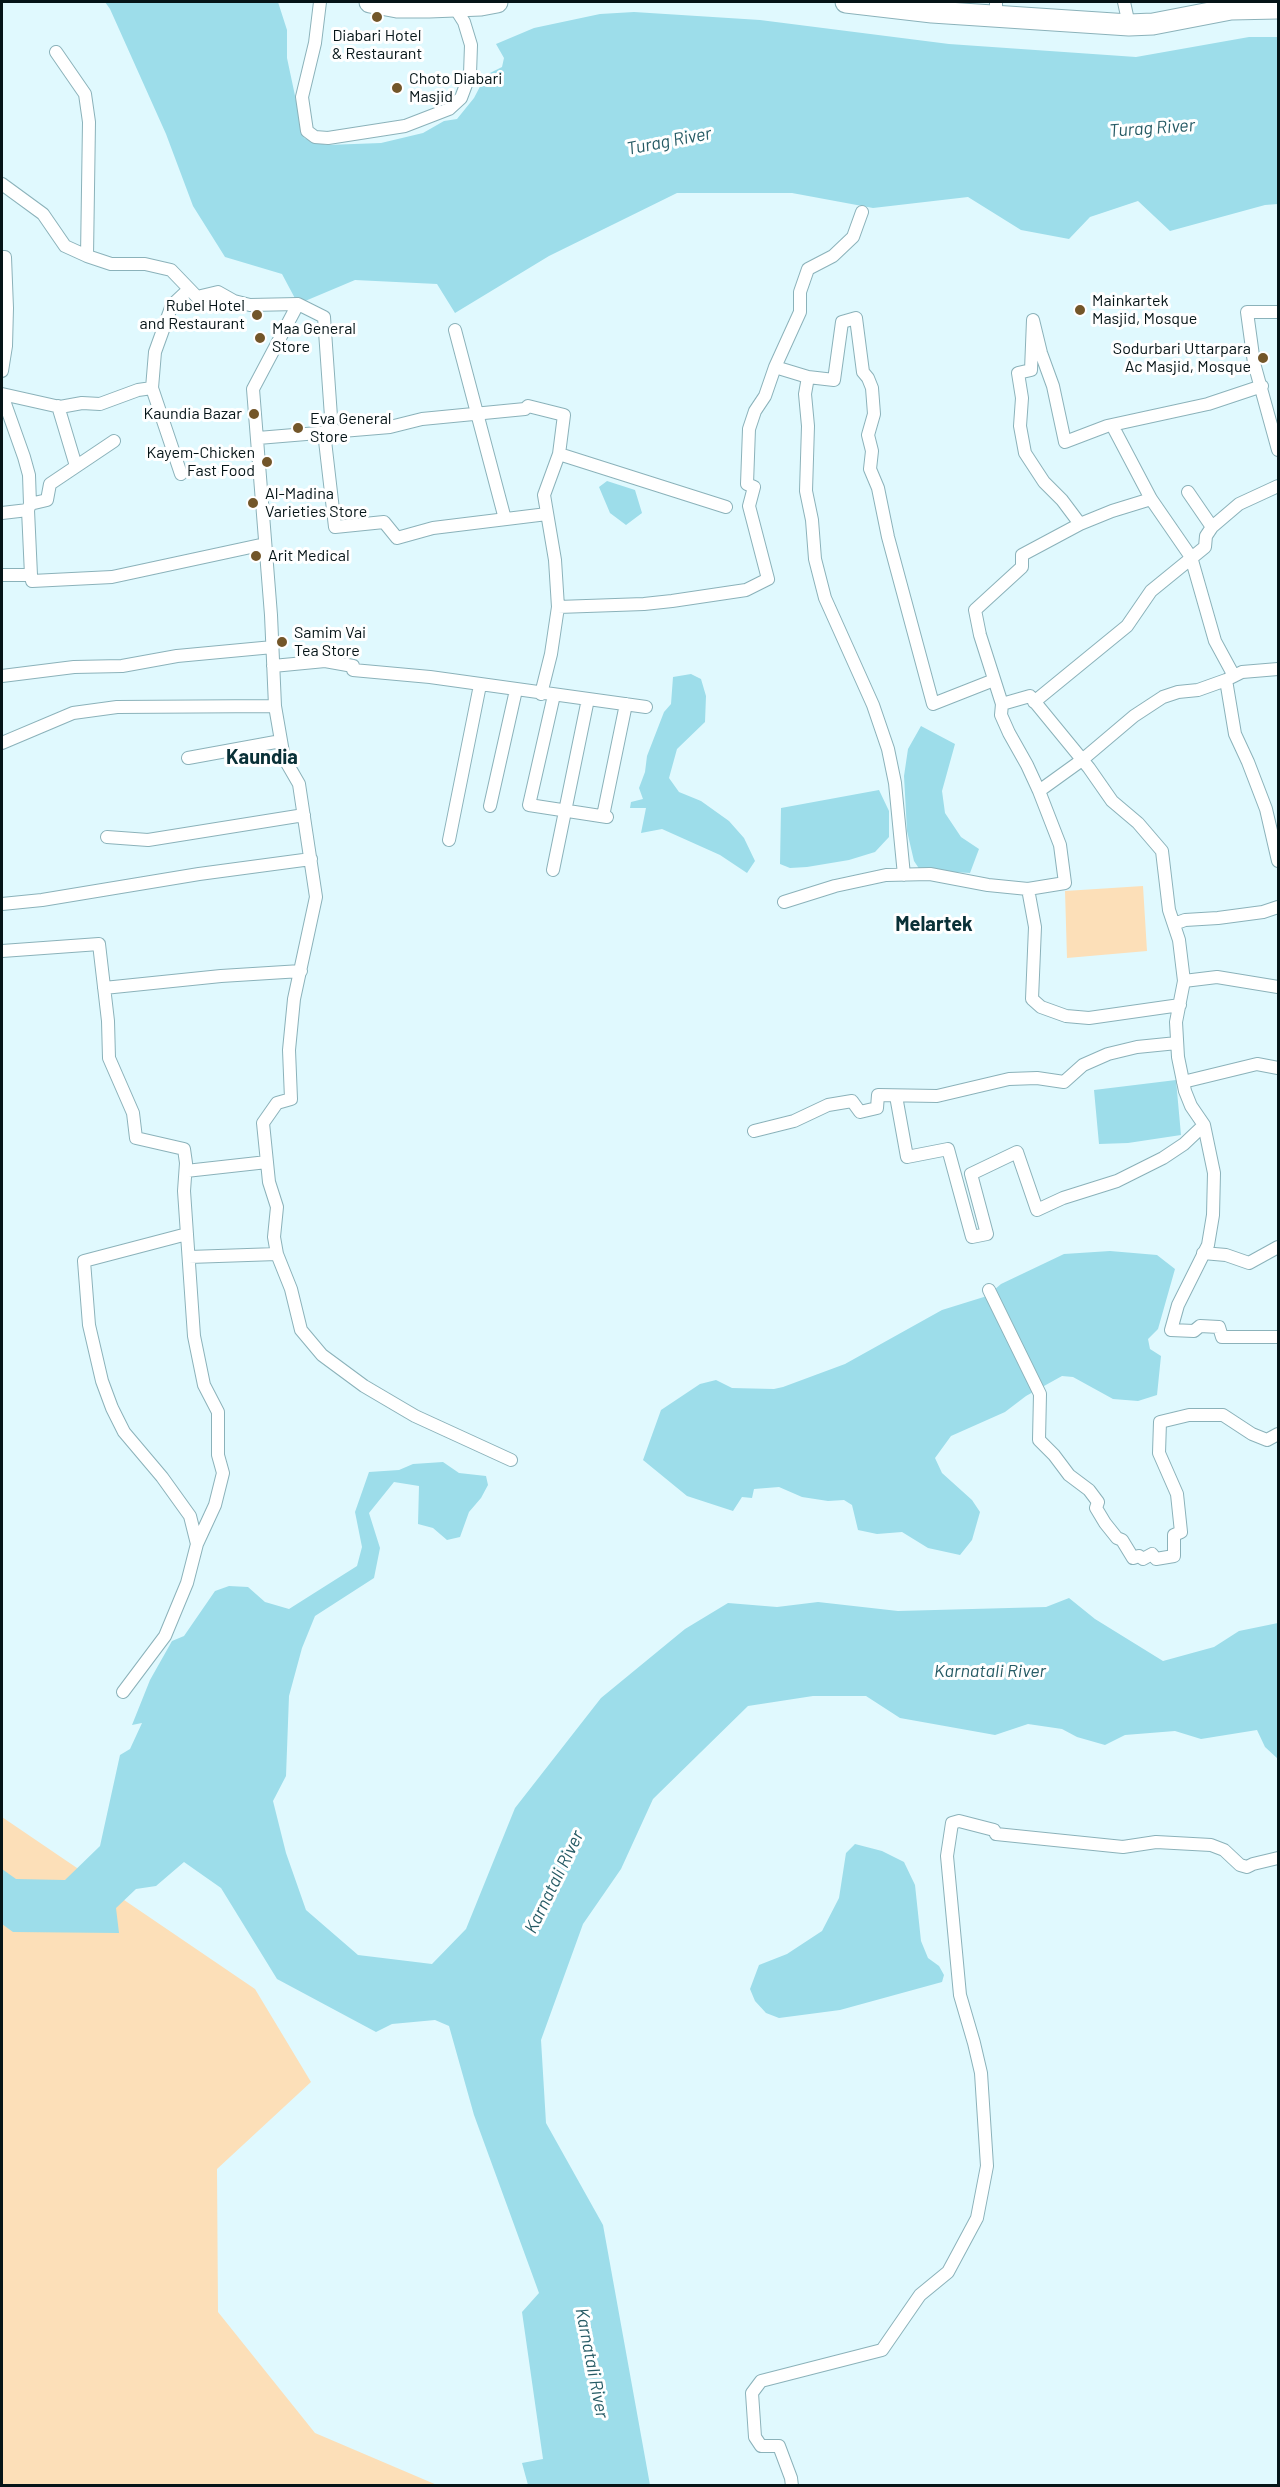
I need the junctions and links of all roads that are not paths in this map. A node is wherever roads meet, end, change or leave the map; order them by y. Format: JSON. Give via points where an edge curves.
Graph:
{"nodes":[{"id":1,"x":321,"y":2,"type":"edge"},
{"id":2,"x":370,"y":2,"type":"edge"},
{"id":3,"x":497,"y":2,"type":"edge"},
{"id":4,"x":846,"y":2,"type":"edge"},
{"id":5,"x":1124,"y":2,"type":"edge"},
{"id":6,"x":452,"y":4,"type":"edge"},
{"id":7,"x":1278,"y":8,"type":"edge"},
{"id":8,"x":996,"y":9,"type":"edge"},
{"id":9,"x":1129,"y":25,"type":"junction"},
{"id":10,"x":56,"y":52,"type":"dead end"},
{"id":11,"x":2,"y":184,"type":"edge"},
{"id":12,"x":862,"y":212,"type":"dead end"},
{"id":13,"x":87,"y":256,"type":"junction"},
{"id":14,"x":2,"y":257,"type":"edge"},
{"id":15,"x":189,"y":289,"type":"junction"},
{"id":16,"x":298,"y":304,"type":"junction"},
{"id":17,"x":1278,"y":312,"type":"edge"},
{"id":18,"x":455,"y":330,"type":"dead end"},
{"id":19,"x":775,"y":368,"type":"junction"},
{"id":20,"x":2,"y":371,"type":"edge"},
{"id":21,"x":808,"y":377,"type":"junction"},
{"id":22,"x":1262,"y":386,"type":"junction"},
{"id":23,"x":152,"y":388,"type":"junction"},
{"id":24,"x":2,"y":394,"type":"edge"},
{"id":25,"x":58,"y":406,"type":"junction"},
{"id":26,"x":477,"y":413,"type":"junction"},
{"id":27,"x":1112,"y":425,"type":"junction"},
{"id":28,"x":328,"y":431,"type":"junction"},
{"id":29,"x":258,"y":438,"type":"junction"},
{"id":30,"x":114,"y":441,"type":"dead end"},
{"id":31,"x":1278,"y":450,"type":"edge"},
{"id":32,"x":559,"y":454,"type":"junction"},
{"id":33,"x":76,"y":466,"type":"junction"},
{"id":34,"x":181,"y":474,"type":"dead end"},
{"id":35,"x":1278,"y":486,"type":"edge"},
{"id":36,"x":1188,"y":492,"type":"dead end"},
{"id":37,"x":1151,"y":499,"type":"junction"},
{"id":38,"x":29,"y":507,"type":"junction"},
{"id":39,"x":726,"y":507,"type":"dead end"},
{"id":40,"x":2,"y":513,"type":"edge"},
{"id":41,"x":547,"y":514,"type":"junction"},
{"id":42,"x":505,"y":519,"type":"junction"},
{"id":43,"x":1080,"y":524,"type":"junction"},
{"id":44,"x":1212,"y":526,"type":"junction"},
{"id":45,"x":266,"y":543,"type":"junction"},
{"id":46,"x":1191,"y":557,"type":"junction"},
{"id":47,"x":2,"y":575,"type":"edge"},
{"id":48,"x":31,"y":575,"type":"junction"},
{"id":49,"x":558,"y":607,"type":"junction"},
{"id":50,"x":273,"y":647,"type":"junction"},
{"id":51,"x":273,"y":666,"type":"junction"},
{"id":52,"x":1278,"y":669,"type":"edge"},
{"id":53,"x":2,"y":676,"type":"edge"},
{"id":54,"x":1230,"y":678,"type":"junction"},
{"id":55,"x":994,"y":681,"type":"junction"},
{"id":56,"x":480,"y":684,"type":"junction"},
{"id":57,"x":516,"y":690,"type":"junction"},
{"id":58,"x":541,"y":694,"type":"junction"},
{"id":59,"x":554,"y":695,"type":"junction"},
{"id":60,"x":588,"y":699,"type":"junction"},
{"id":61,"x":1034,"y":702,"type":"junction"},
{"id":62,"x":626,"y":704,"type":"junction"},
{"id":63,"x":1002,"y":704,"type":"junction"},
{"id":64,"x":275,"y":706,"type":"junction"},
{"id":65,"x":646,"y":707,"type":"dead end"},
{"id":66,"x":281,"y":741,"type":"junction"},
{"id":67,"x":2,"y":743,"type":"edge"},
{"id":68,"x":188,"y":758,"type":"dead end"},
{"id":69,"x":1082,"y":760,"type":"junction"},
{"id":70,"x":1039,"y":791,"type":"junction"},
{"id":71,"x":490,"y":806,"type":"dead end"},
{"id":72,"x":565,"y":810,"type":"junction"},
{"id":73,"x":304,"y":815,"type":"junction"},
{"id":74,"x":107,"y":837,"type":"dead end"},
{"id":75,"x":449,"y":840,"type":"dead end"},
{"id":76,"x":311,"y":859,"type":"junction"},
{"id":77,"x":1278,"y":861,"type":"edge"},
{"id":78,"x":553,"y":870,"type":"dead end"},
{"id":79,"x":904,"y":875,"type":"junction"},
{"id":80,"x":1028,"y":889,"type":"junction"},
{"id":81,"x":784,"y":902,"type":"dead end"},
{"id":82,"x":2,"y":904,"type":"edge"},
{"id":83,"x":1278,"y":907,"type":"edge"},
{"id":84,"x":1174,"y":924,"type":"junction"},
{"id":85,"x":2,"y":951,"type":"edge"},
{"id":86,"x":301,"y":971,"type":"junction"},
{"id":87,"x":1184,"y":981,"type":"junction"},
{"id":88,"x":1278,"y":987,"type":"edge"},
{"id":89,"x":104,"y":988,"type":"junction"},
{"id":90,"x":1180,"y":1005,"type":"junction"},
{"id":91,"x":1178,"y":1043,"type":"junction"},
{"id":92,"x":1278,"y":1068,"type":"edge"},
{"id":93,"x":1183,"y":1082,"type":"junction"},
{"id":94,"x":896,"y":1096,"type":"junction"},
{"id":95,"x":1204,"y":1125,"type":"junction"},
{"id":96,"x":754,"y":1131,"type":"dead end"},
{"id":97,"x":267,"y":1162,"type":"junction"},
{"id":98,"x":186,"y":1171,"type":"junction"},
{"id":99,"x":187,"y":1234,"type":"junction"},
{"id":100,"x":1278,"y":1247,"type":"edge"},
{"id":101,"x":1203,"y":1253,"type":"junction"},
{"id":102,"x":277,"y":1254,"type":"junction"},
{"id":103,"x":189,"y":1257,"type":"junction"},
{"id":104,"x":989,"y":1290,"type":"dead end"},
{"id":105,"x":1278,"y":1337,"type":"edge"},
{"id":106,"x":1278,"y":1434,"type":"edge"},
{"id":107,"x":511,"y":1460,"type":"dead end"},
{"id":108,"x":197,"y":1544,"type":"junction"},
{"id":109,"x":123,"y":1692,"type":"dead end"},
{"id":110,"x":1278,"y":1858,"type":"edge"},
{"id":111,"x":792,"y":2486,"type":"edge"}],
"edges":[{"from":1,"to":6,"type":"street","via":[[302,97],[307,131],[315,137],[328,138],[405,126],[449,109],[460,98],[470,74],[471,45],[464,22]]},
{"from":2,"to":6,"type":"highway","via":[[397,7]]},
{"from":3,"to":6,"type":"highway"},
{"from":4,"to":8,"type":"highway"},
{"from":5,"to":9,"type":"street"},
{"from":7,"to":9,"type":"highway","via":[[1231,9]]},
{"from":8,"to":9,"type":"highway"},
{"from":10,"to":13,"type":"street","via":[[85,94],[90,122]]},
{"from":11,"to":13,"type":"street","via":[[43,214],[65,246]]},
{"from":12,"to":19,"type":"street","via":[[853,237],[833,256],[808,269],[800,292],[800,312]]},
{"from":13,"to":15,"type":"street","via":[[111,264],[145,264],[171,270]]},
{"from":14,"to":20,"type":"street","via":[[7,309]]},
{"from":15,"to":16,"type":"street","via":[[197,297],[218,292],[250,305]]},
{"from":15,"to":23,"type":"street","via":[[172,305],[154,352]]},
{"from":16,"to":28,"type":"street","via":[[324,317]]},
{"from":16,"to":29,"type":"street","via":[[253,390]]},
{"from":17,"to":22,"type":"street","via":[[1247,312],[1254,363]]},
{"from":18,"to":26,"type":"street"},
{"from":19,"to":21,"type":"street"},
{"from":19,"to":49,"type":"street","via":[[749,429],[747,484],[754,487],[749,506],[768,579],[746,590],[672,601]]},
{"from":21,"to":55,"type":"street","via":[[834,380],[842,322],[856,318],[863,372],[872,388],[870,469],[933,704]]},
{"from":21,"to":79,"type":"street","via":[[806,490],[815,559],[825,598],[873,705],[888,749]]},
{"from":22,"to":27,"type":"street","via":[[1208,404]]},
{"from":22,"to":31,"type":"street"},
{"from":23,"to":25,"type":"street","via":[[100,405]]},
{"from":23,"to":34,"type":"street"},
{"from":24,"to":25,"type":"street"},
{"from":24,"to":38,"type":"street","via":[[29,475]]},
{"from":25,"to":33,"type":"street"},
{"from":26,"to":28,"type":"street","via":[[390,427]]},
{"from":26,"to":32,"type":"street","via":[[528,406],[564,415]]},
{"from":26,"to":42,"type":"street"},
{"from":27,"to":37,"type":"street"},
{"from":27,"to":43,"type":"street","via":[[1065,442],[1033,320],[1031,369],[1018,374],[1024,453]]},
{"from":28,"to":29,"type":"street"},
{"from":28,"to":42,"type":"street","via":[[335,527],[384,522],[397,538],[433,528]]},
{"from":29,"to":45,"type":"street"},
{"from":30,"to":33,"type":"street"},
{"from":32,"to":39,"type":"street"},
{"from":32,"to":41,"type":"street","via":[[544,495]]},
{"from":33,"to":38,"type":"street","via":[[50,484],[47,500]]},
{"from":35,"to":44,"type":"street","via":[[1239,504]]},
{"from":36,"to":44,"type":"street"},
{"from":37,"to":43,"type":"street"},
{"from":37,"to":46,"type":"street"},
{"from":38,"to":40,"type":"street"},
{"from":38,"to":48,"type":"street"},
{"from":41,"to":42,"type":"street"},
{"from":41,"to":49,"type":"street"},
{"from":43,"to":55,"type":"street","via":[[1022,555],[1022,567],[975,610]]},
{"from":44,"to":46,"type":"street","via":[[1205,547]]},
{"from":45,"to":48,"type":"street","via":[[112,577],[32,581]]},
{"from":45,"to":50,"type":"street"},
{"from":46,"to":54,"type":"street"},
{"from":46,"to":61,"type":"street","via":[[1151,591],[1127,626]]},
{"from":47,"to":48,"type":"street"},
{"from":49,"to":58,"type":"street"},
{"from":50,"to":51,"type":"street"},
{"from":50,"to":53,"type":"street"},
{"from":51,"to":56,"type":"street","via":[[325,662],[353,666],[353,670]]},
{"from":51,"to":64,"type":"street"},
{"from":52,"to":54,"type":"street","via":[[1242,672]]},
{"from":54,"to":69,"type":"street","via":[[1163,697]]},
{"from":54,"to":77,"type":"street","via":[[1234,734],[1266,810]]},
{"from":55,"to":63,"type":"street"},
{"from":56,"to":57,"type":"street"},
{"from":56,"to":75,"type":"street"},
{"from":57,"to":58,"type":"street"},
{"from":57,"to":71,"type":"street"},
{"from":58,"to":59,"type":"street"},
{"from":59,"to":60,"type":"street"},
{"from":59,"to":72,"type":"street","via":[[530,805]]},
{"from":60,"to":62,"type":"street"},
{"from":60,"to":72,"type":"street"},
{"from":61,"to":63,"type":"street","via":[[1030,696]]},
{"from":61,"to":69,"type":"street"},
{"from":62,"to":65,"type":"street"},
{"from":62,"to":72,"type":"street","via":[[605,816]]},
{"from":63,"to":70,"type":"street","via":[[1001,715],[1008,733]]},
{"from":64,"to":66,"type":"street"},
{"from":64,"to":67,"type":"street","via":[[117,707],[73,713]]},
{"from":66,"to":68,"type":"street"},
{"from":66,"to":73,"type":"street","via":[[284,758],[298,784]]},
{"from":69,"to":70,"type":"street"},
{"from":69,"to":84,"type":"street","via":[[1112,801],[1162,850],[1168,910]]},
{"from":70,"to":80,"type":"street","via":[[1060,845],[1065,883]]},
{"from":72,"to":78,"type":"street"},
{"from":73,"to":74,"type":"street","via":[[148,840]]},
{"from":73,"to":76,"type":"street"},
{"from":76,"to":82,"type":"street"},
{"from":76,"to":86,"type":"street","via":[[316,897]]},
{"from":79,"to":80,"type":"street","via":[[930,874]]},
{"from":79,"to":81,"type":"street","via":[[835,886]]},
{"from":80,"to":90,"type":"street","via":[[1035,927],[1032,999],[1041,1007],[1066,1016],[1089,1018]]},
{"from":83,"to":84,"type":"street"},
{"from":84,"to":87,"type":"street"},
{"from":85,"to":89,"type":"street","via":[[99,944]]},
{"from":86,"to":89,"type":"street"},
{"from":86,"to":97,"type":"street","via":[[289,1050],[291,1099],[277,1103],[263,1123]]},
{"from":87,"to":88,"type":"street","via":[[1217,977]]},
{"from":87,"to":90,"type":"street"},
{"from":89,"to":98,"type":"street","via":[[109,1058],[133,1113],[136,1138],[184,1149]]},
{"from":90,"to":91,"type":"street","via":[[1176,1022]]},
{"from":91,"to":93,"type":"street"},
{"from":91,"to":94,"type":"street","via":[[1108,1054],[1083,1065],[1064,1082],[1037,1077],[1009,1079],[937,1096]]},
{"from":92,"to":93,"type":"street","via":[[1257,1064]]},
{"from":93,"to":95,"type":"street","via":[[1191,1106]]},
{"from":94,"to":95,"type":"street","via":[[907,1157],[948,1149],[972,1237],[987,1234],[971,1174],[1017,1152],[1037,1209],[1117,1181],[1163,1158]]},
{"from":94,"to":96,"type":"street","via":[[878,1095],[877,1108],[860,1112],[852,1101],[828,1105],[794,1121]]},
{"from":95,"to":101,"type":"street","via":[[1214,1173],[1213,1215]]},
{"from":97,"to":98,"type":"street"},
{"from":97,"to":102,"type":"street","via":[[277,1208]]},
{"from":98,"to":99,"type":"street"},
{"from":99,"to":103,"type":"street"},
{"from":99,"to":108,"type":"street","via":[[84,1261],[89,1325],[112,1407],[124,1432],[190,1516]]},
{"from":100,"to":101,"type":"street","via":[[1249,1263]]},
{"from":101,"to":105,"type":"street","via":[[1178,1305],[1171,1330],[1219,1327],[1222,1337]]},
{"from":102,"to":103,"type":"street"},
{"from":102,"to":107,"type":"street","via":[[301,1330],[322,1355],[415,1416]]},
{"from":103,"to":108,"type":"street","via":[[194,1336],[204,1386],[218,1412],[218,1455],[223,1473],[215,1505]]},
{"from":104,"to":106,"type":"street","via":[[1040,1394],[1039,1440],[1069,1475],[1089,1490],[1105,1523],[1133,1558],[1143,1559],[1152,1554],[1156,1559],[1174,1556],[1174,1535],[1181,1532],[1177,1494],[1160,1453],[1160,1422],[1189,1415],[1223,1415],[1267,1440]]},
{"from":108,"to":109,"type":"street","via":[[187,1583],[165,1636]]},
{"from":110,"to":111,"type":"street","via":[[1247,1868],[1211,1845],[1156,1842],[1123,1847],[996,1834],[994,1830],[959,1821],[952,1823],[947,1856],[960,1995],[981,2073],[987,2166],[976,2218],[948,2272],[920,2295],[882,2349],[761,2381],[752,2393],[755,2437],[761,2446],[779,2446]]}]}
